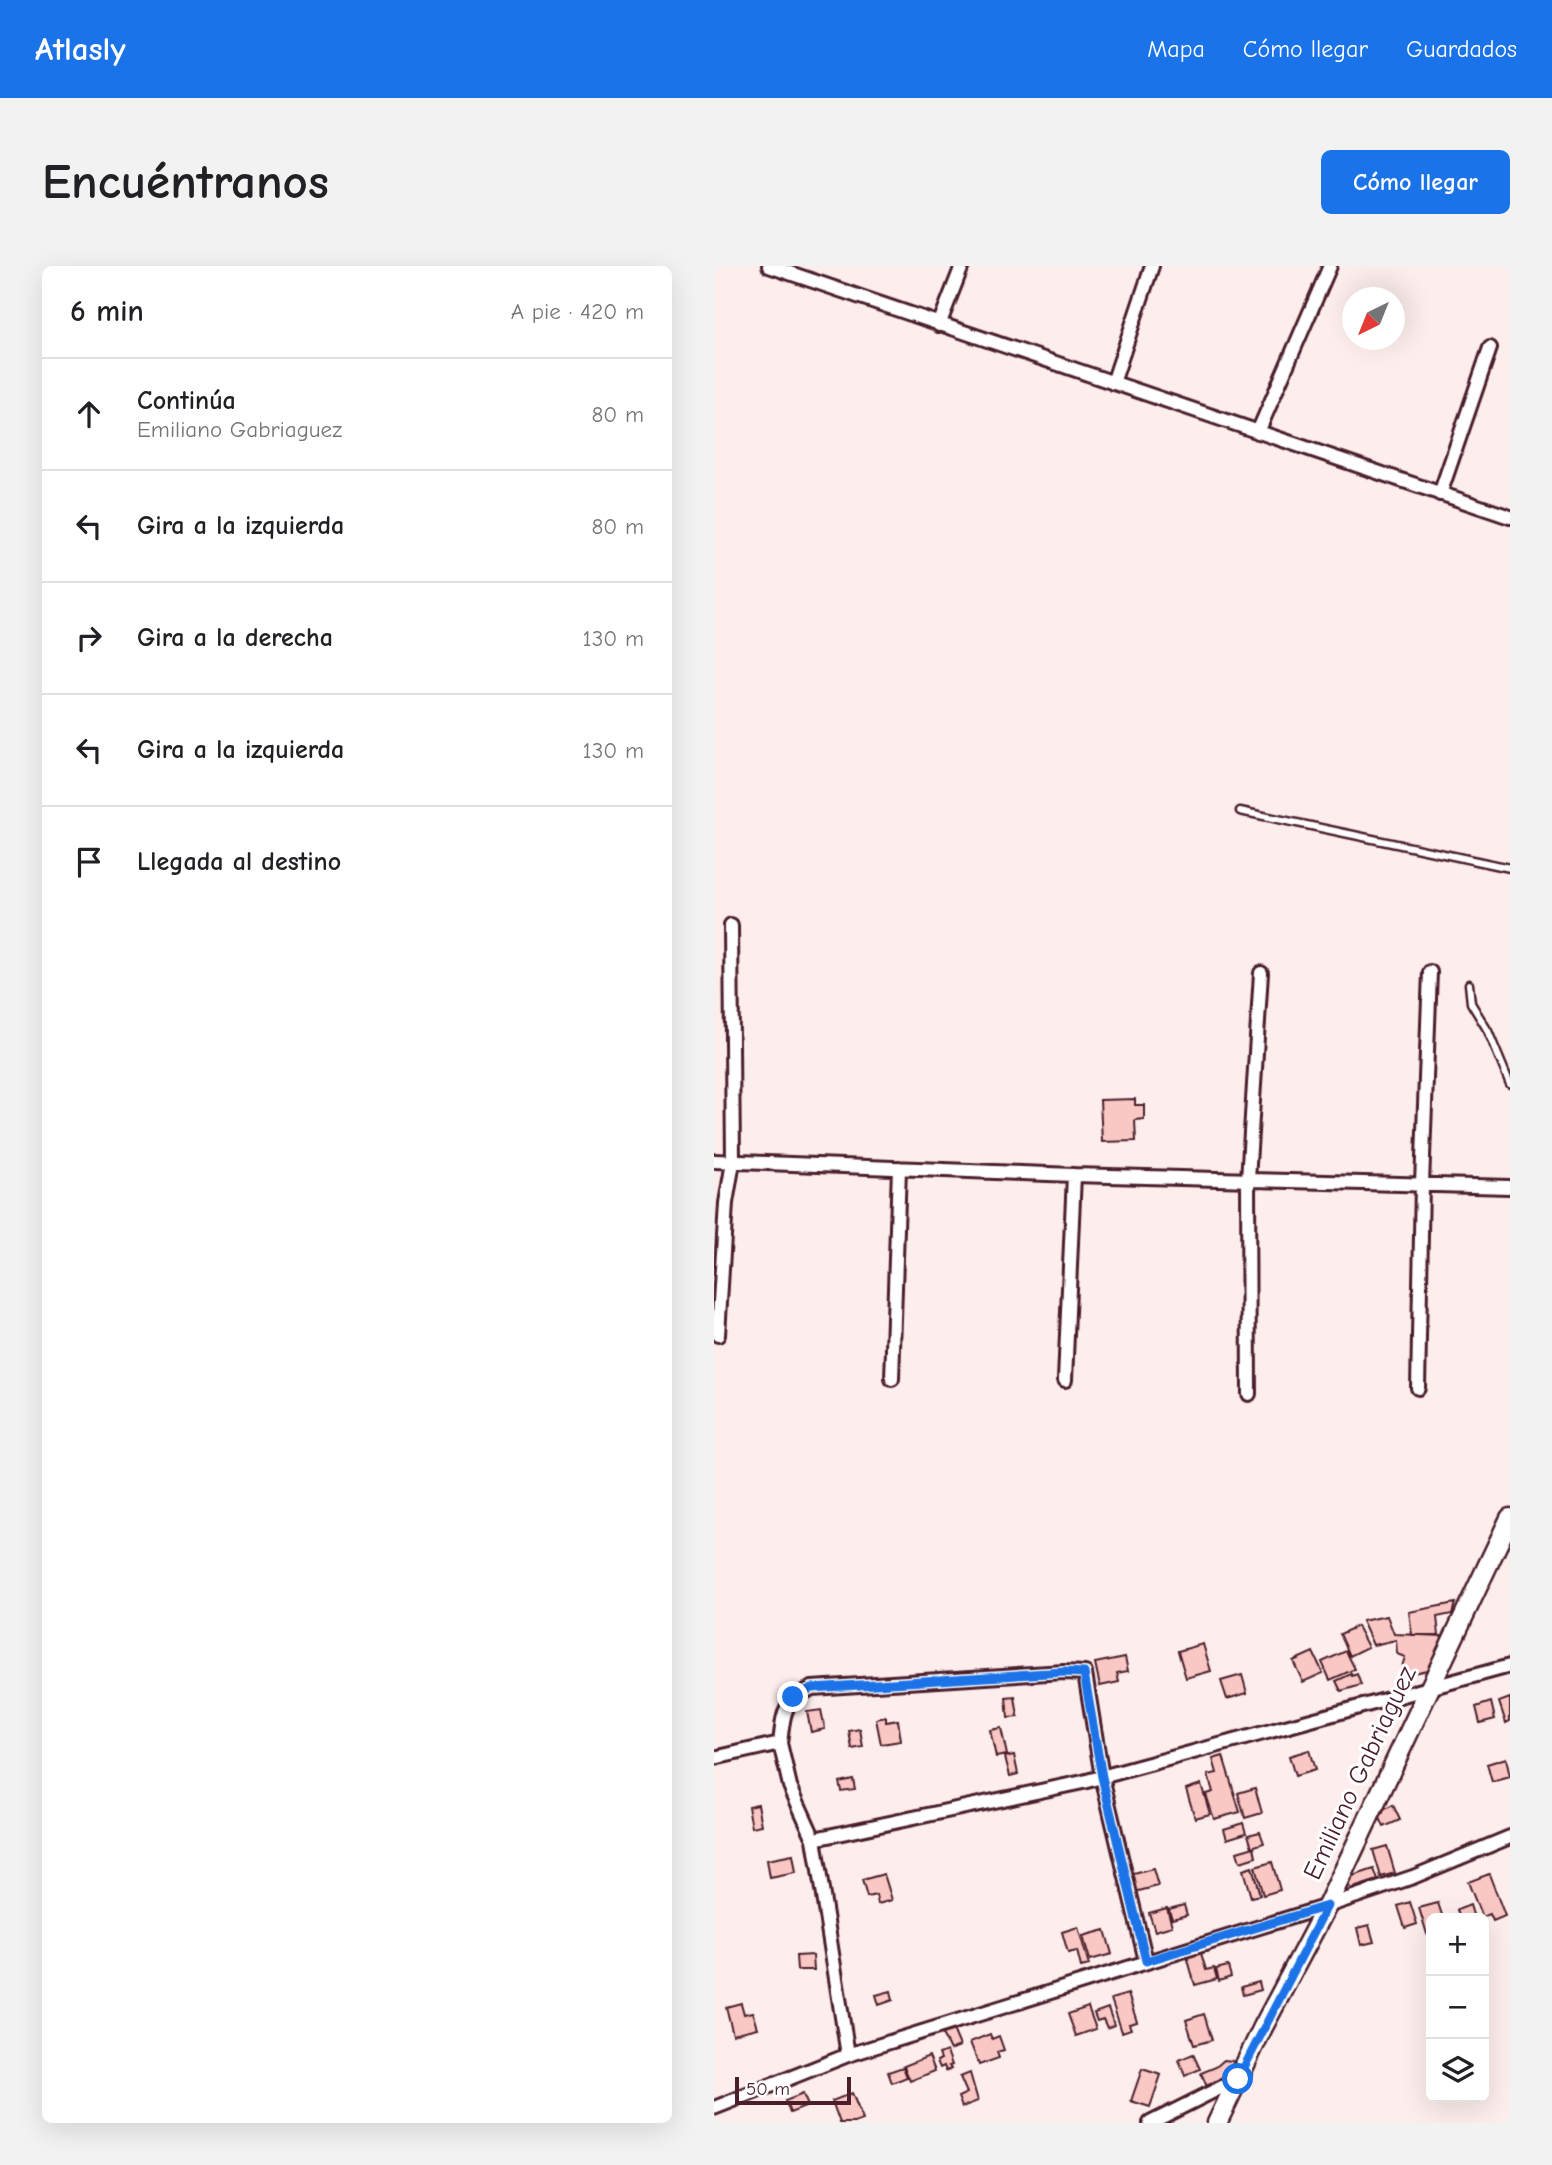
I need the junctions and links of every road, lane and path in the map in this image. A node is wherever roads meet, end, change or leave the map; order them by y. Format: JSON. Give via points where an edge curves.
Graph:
{"nodes":[{"id":1,"x":769,"y":266,"type":"edge"},
{"id":2,"x":962,"y":266,"type":"edge"},
{"id":3,"x":1152,"y":266,"type":"edge"},
{"id":4,"x":1330,"y":266,"type":"edge"},
{"id":5,"x":939,"y":325,"type":"junction"},
{"id":6,"x":1490,"y":348,"type":"dead end"},
{"id":7,"x":1113,"y":383,"type":"junction"},
{"id":8,"x":1258,"y":432,"type":"junction"},
{"id":9,"x":1440,"y":494,"type":"junction"},
{"id":10,"x":1510,"y":517,"type":"edge"},
{"id":11,"x":1240,"y":811,"type":"dead end"},
{"id":12,"x":1510,"y":868,"type":"edge"},
{"id":13,"x":731,"y":925,"type":"dead end"},
{"id":14,"x":1430,"y":972,"type":"dead end"},
{"id":15,"x":1261,"y":973,"type":"dead end"},
{"id":16,"x":1469,"y":984,"type":"dead end"},
{"id":17,"x":1510,"y":1084,"type":"edge"},
{"id":18,"x":714,"y":1161,"type":"edge"},
{"id":19,"x":733,"y":1162,"type":"junction"},
{"id":20,"x":899,"y":1168,"type":"junction"},
{"id":21,"x":1074,"y":1175,"type":"junction"},
{"id":22,"x":1248,"y":1180,"type":"junction"},
{"id":23,"x":1422,"y":1184,"type":"junction"},
{"id":24,"x":1510,"y":1187,"type":"edge"},
{"id":25,"x":718,"y":1335,"type":"dead end"},
{"id":26,"x":892,"y":1379,"type":"dead end"},
{"id":27,"x":1065,"y":1380,"type":"dead end"},
{"id":28,"x":1418,"y":1388,"type":"dead end"},
{"id":29,"x":1249,"y":1394,"type":"dead end"},
{"id":30,"x":1510,"y":1518,"type":"edge"},
{"id":31,"x":1510,"y":1665,"type":"edge"},
{"id":32,"x":1429,"y":1687,"type":"junction"},
{"id":33,"x":780,"y":1743,"type":"junction"},
{"id":34,"x":714,"y":1758,"type":"edge"},
{"id":35,"x":1102,"y":1777,"type":"junction"},
{"id":36,"x":1510,"y":1837,"type":"edge"},
{"id":37,"x":814,"y":1839,"type":"junction"},
{"id":38,"x":1327,"y":1906,"type":"junction"},
{"id":39,"x":1146,"y":1961,"type":"junction"},
{"id":40,"x":848,"y":2054,"type":"junction"},
{"id":41,"x":1238,"y":2079,"type":"junction"},
{"id":42,"x":714,"y":2108,"type":"edge"},
{"id":43,"x":1150,"y":2123,"type":"edge"},
{"id":44,"x":1217,"y":2123,"type":"edge"}],
"edges":[{"from":1,"to":5,"type":"street"},
{"from":2,"to":5,"type":"street"},
{"from":3,"to":7,"type":"street"},
{"from":4,"to":8,"type":"street"},
{"from":5,"to":7,"type":"street"},
{"from":6,"to":9,"type":"street"},
{"from":7,"to":8,"type":"street"},
{"from":8,"to":9,"type":"street"},
{"from":9,"to":10,"type":"street"},
{"from":11,"to":12,"type":"lane"},
{"from":13,"to":19,"type":"street"},
{"from":14,"to":23,"type":"street"},
{"from":15,"to":22,"type":"street"},
{"from":16,"to":17,"type":"lane","via":[[1471,1003]]},
{"from":18,"to":19,"type":"street"},
{"from":19,"to":20,"type":"street"},
{"from":19,"to":25,"type":"street"},
{"from":20,"to":21,"type":"street"},
{"from":20,"to":26,"type":"street"},
{"from":21,"to":22,"type":"street"},
{"from":21,"to":27,"type":"street"},
{"from":22,"to":23,"type":"street"},
{"from":22,"to":29,"type":"street"},
{"from":23,"to":24,"type":"street"},
{"from":23,"to":28,"type":"street"},
{"from":30,"to":32,"type":"main road","name":"Emiliano Gabriaguez"},
{"from":31,"to":32,"type":"street"},
{"from":32,"to":35,"type":"street"},
{"from":32,"to":38,"type":"main road","name":"Emiliano Gabriaguez"},
{"from":33,"to":34,"type":"street"},
{"from":33,"to":35,"type":"street","via":[[785,1709],[793,1697],[812,1688],[1084,1673]]},
{"from":33,"to":37,"type":"street","via":[[790,1786]]},
{"from":35,"to":37,"type":"street"},
{"from":35,"to":39,"type":"street"},
{"from":36,"to":38,"type":"street"},
{"from":37,"to":40,"type":"street"},
{"from":38,"to":39,"type":"street"},
{"from":38,"to":41,"type":"main road","name":"Emiliano Gabriaguez"},
{"from":39,"to":40,"type":"street"},
{"from":40,"to":42,"type":"street"},
{"from":41,"to":43,"type":"street"},
{"from":41,"to":44,"type":"main road","name":"Emiliano Gabriaguez"}]}
